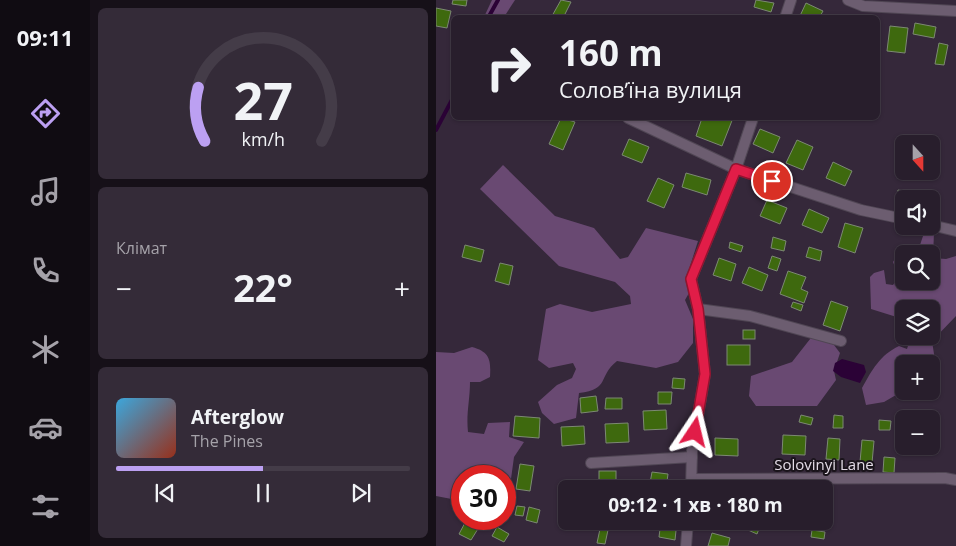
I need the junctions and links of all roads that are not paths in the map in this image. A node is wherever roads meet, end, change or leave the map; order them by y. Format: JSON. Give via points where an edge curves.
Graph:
{"nodes":[{"id":1,"x":791,"y":0,"type":"edge"},
{"id":2,"x":848,"y":0,"type":"edge"},
{"id":3,"x":956,"y":11,"type":"edge"},
{"id":4,"x":786,"y":15,"type":"edge"},
{"id":5,"x":632,"y":120,"type":"edge"},
{"id":6,"x":752,"y":120,"type":"edge"},
{"id":7,"x":736,"y":169,"type":"junction"},
{"id":8,"x":895,"y":217,"type":"edge"},
{"id":9,"x":940,"y":228,"type":"edge"},
{"id":10,"x":956,"y":231,"type":"edge"},
{"id":11,"x":698,"y":309,"type":"junction"},
{"id":12,"x":841,"y":341,"type":"dead end"},
{"id":13,"x":692,"y":457,"type":"junction"},
{"id":14,"x":591,"y":463,"type":"dead end"},
{"id":15,"x":691,"y":480,"type":"edge"},
{"id":16,"x":956,"y":480,"type":"edge"},
{"id":17,"x":833,"y":481,"type":"edge"},
{"id":18,"x":687,"y":530,"type":"edge"},
{"id":19,"x":686,"y":546,"type":"edge"}],
"edges":[{"from":1,"to":4,"type":"street"},
{"from":2,"to":3,"type":"street","via":[[863,6]]},
{"from":5,"to":7,"type":"street"},
{"from":6,"to":7,"type":"street"},
{"from":7,"to":8,"type":"street","via":[[861,210]]},
{"from":7,"to":11,"type":"street","via":[[691,279]]},
{"from":9,"to":10,"type":"street"},
{"from":11,"to":12,"type":"street","via":[[750,316]]},
{"from":11,"to":13,"type":"street","via":[[705,374]]},
{"from":13,"to":14,"type":"street"},
{"from":13,"to":15,"type":"street"},
{"from":16,"to":17,"type":"street","name":"Solovinyi Lane"},
{"from":18,"to":19,"type":"street"}]}
